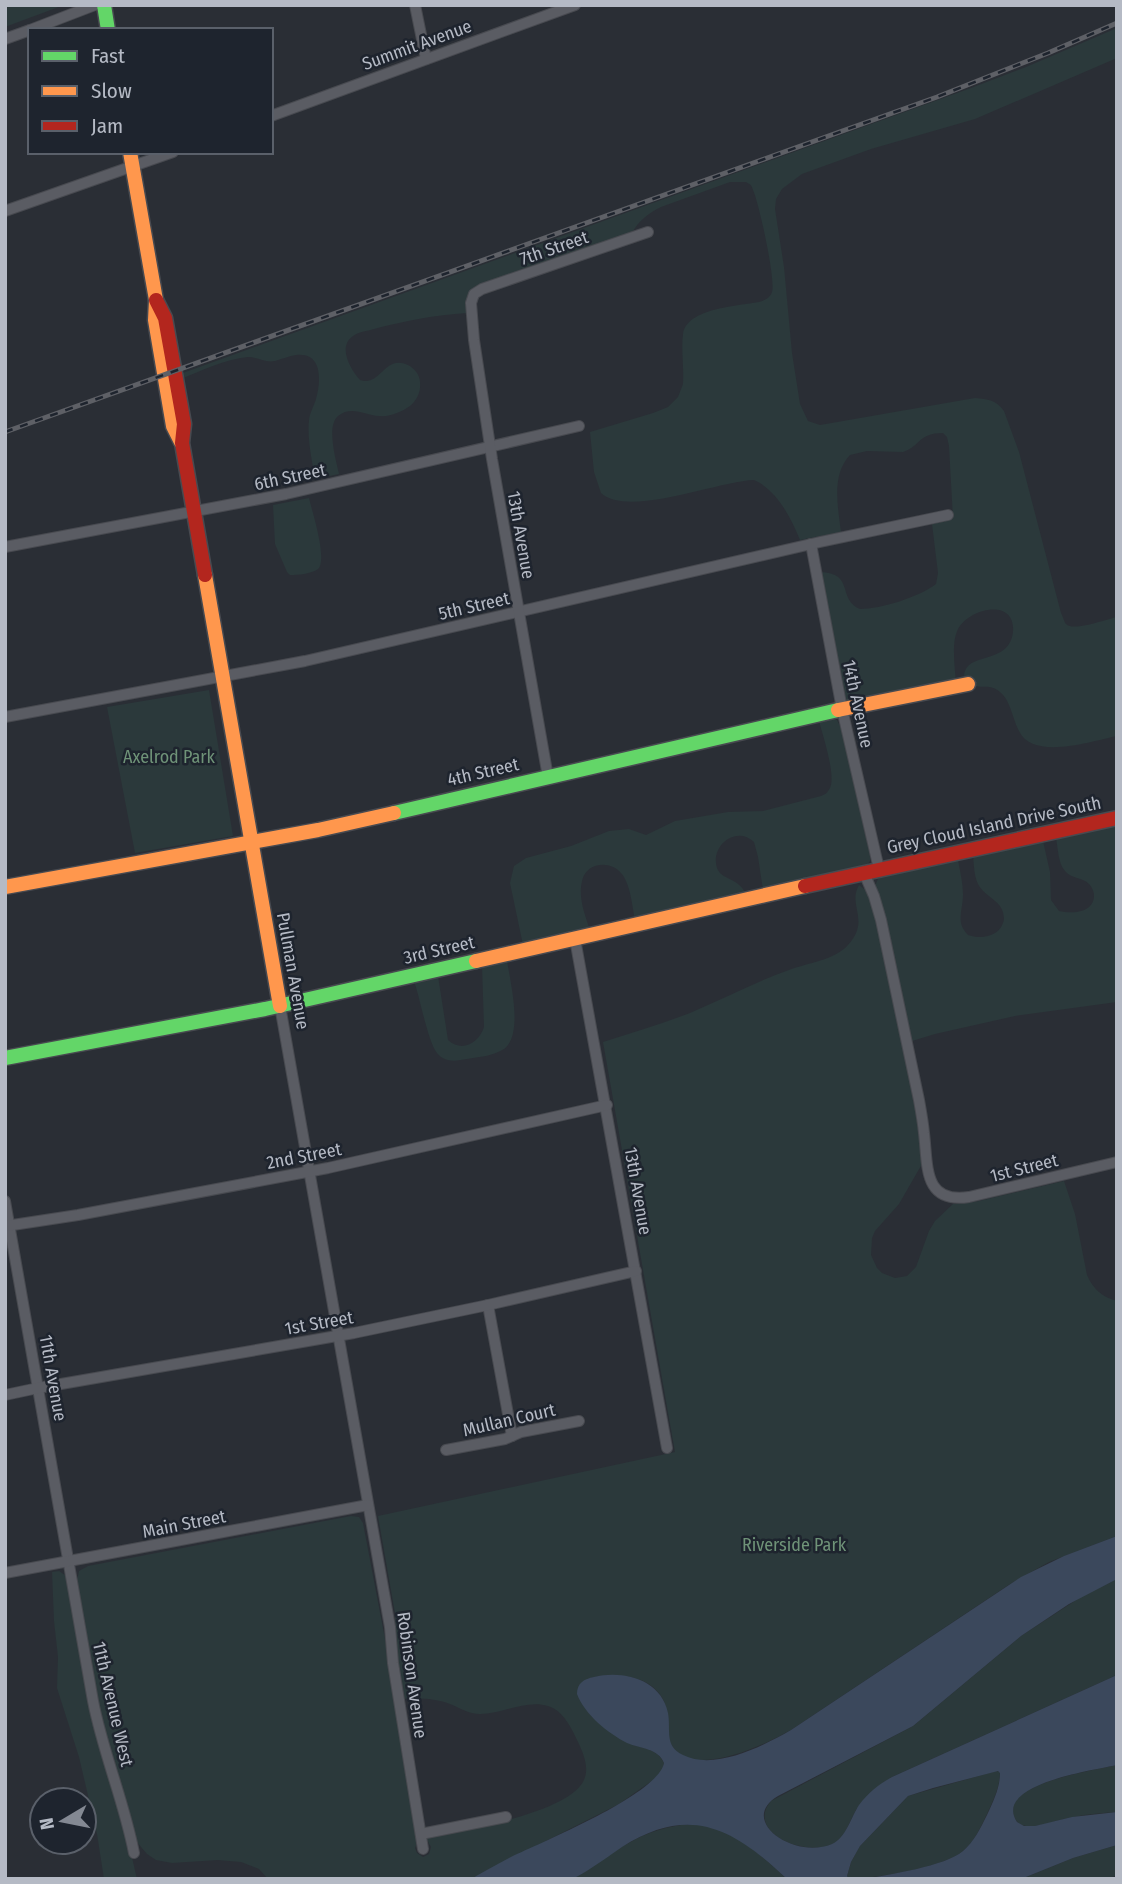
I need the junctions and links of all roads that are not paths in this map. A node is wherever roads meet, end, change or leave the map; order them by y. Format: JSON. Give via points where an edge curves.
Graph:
{"nodes":[{"id":1,"x":95,"y":5,"type":"edge"},
{"id":2,"x":104,"y":5,"type":"edge"},
{"id":3,"x":415,"y":5,"type":"edge"},
{"id":4,"x":575,"y":5,"type":"edge"},
{"id":5,"x":35,"y":28,"type":"edge"},
{"id":6,"x":108,"y":28,"type":"edge"},
{"id":7,"x":28,"y":31,"type":"edge"},
{"id":8,"x":5,"y":39,"type":"edge"},
{"id":9,"x":426,"y":59,"type":"junction"},
{"id":10,"x":273,"y":115,"type":"edge"},
{"id":11,"x":162,"y":154,"type":"edge"},
{"id":12,"x":131,"y":160,"type":"edge"},
{"id":13,"x":5,"y":211,"type":"edge"},
{"id":14,"x":648,"y":232,"type":"dead end"},
{"id":15,"x":472,"y":298,"type":"joint"},
{"id":16,"x":579,"y":426,"type":"dead end"},
{"id":17,"x":490,"y":447,"type":"junction"},
{"id":18,"x":194,"y":512,"type":"junction"},
{"id":19,"x":948,"y":515,"type":"dead end"},
{"id":20,"x":811,"y":544,"type":"junction"},
{"id":21,"x":5,"y":547,"type":"edge"},
{"id":22,"x":519,"y":611,"type":"junction"},
{"id":23,"x":223,"y":677,"type":"junction"},
{"id":24,"x":968,"y":684,"type":"dead end"},
{"id":25,"x":842,"y":709,"type":"junction"},
{"id":26,"x":5,"y":717,"type":"edge"},
{"id":27,"x":548,"y":777,"type":"junction"},
{"id":28,"x":1117,"y":818,"type":"edge"},
{"id":29,"x":251,"y":842,"type":"junction"},
{"id":30,"x":879,"y":869,"type":"junction"},
{"id":31,"x":864,"y":873,"type":"junction"},
{"id":32,"x":5,"y":887,"type":"edge"},
{"id":33,"x":575,"y":939,"type":"junction"},
{"id":34,"x":280,"y":1006,"type":"junction"},
{"id":35,"x":5,"y":1058,"type":"edge"},
{"id":36,"x":607,"y":1105,"type":"junction"},
{"id":37,"x":1117,"y":1162,"type":"edge"},
{"id":38,"x":309,"y":1171,"type":"junction"},
{"id":39,"x":5,"y":1201,"type":"edge"},
{"id":40,"x":7,"y":1226,"type":"edge"},
{"id":41,"x":636,"y":1271,"type":"junction"},
{"id":42,"x":488,"y":1305,"type":"junction"},
{"id":43,"x":338,"y":1336,"type":"junction"},
{"id":44,"x":38,"y":1388,"type":"junction"},
{"id":45,"x":5,"y":1395,"type":"edge"},
{"id":46,"x":579,"y":1421,"type":"dead end"},
{"id":47,"x":512,"y":1436,"type":"junction"},
{"id":48,"x":667,"y":1448,"type":"dead end"},
{"id":49,"x":446,"y":1450,"type":"dead end"},
{"id":50,"x":368,"y":1505,"type":"junction"},
{"id":51,"x":69,"y":1561,"type":"junction"},
{"id":52,"x":5,"y":1573,"type":"edge"},
{"id":53,"x":506,"y":1817,"type":"dead end"},
{"id":54,"x":421,"y":1834,"type":"junction"},
{"id":55,"x":424,"y":1849,"type":"dead end"},
{"id":56,"x":134,"y":1853,"type":"dead end"}],
"edges":[{"from":1,"to":5,"type":"street"},
{"from":2,"to":6,"type":"street"},
{"from":3,"to":9,"type":"street"},
{"from":4,"to":9,"type":"street","name":"Summit Avenue"},
{"from":7,"to":8,"type":"street"},
{"from":9,"to":10,"type":"street","name":"Summit Avenue"},
{"from":11,"to":12,"type":"street"},
{"from":12,"to":13,"type":"street"},
{"from":12,"to":18,"type":"street","name":"Pullman Avenue","via":[[173,426],[182,443]]},
{"from":14,"to":15,"type":"street","name":"7th Street","via":[[484,288]]},
{"from":15,"to":17,"type":"street","name":"13th Avenue"},
{"from":16,"to":17,"type":"street","name":"6th Street"},
{"from":17,"to":18,"type":"street","name":"6th Street"},
{"from":17,"to":22,"type":"street","name":"13th Avenue"},
{"from":18,"to":21,"type":"street","name":"6th Street"},
{"from":18,"to":23,"type":"street","name":"Pullman Avenue"},
{"from":19,"to":20,"type":"street","name":"5th Street"},
{"from":20,"to":22,"type":"street","name":"5th Street"},
{"from":20,"to":25,"type":"street","name":"14th Avenue"},
{"from":22,"to":23,"type":"street","name":"5th Street"},
{"from":22,"to":27,"type":"street","name":"13th Avenue"},
{"from":23,"to":26,"type":"street","name":"5th Street"},
{"from":23,"to":29,"type":"street","name":"Pullman Avenue"},
{"from":24,"to":25,"type":"street","name":"4th Street"},
{"from":25,"to":27,"type":"street","name":"4th Street"},
{"from":25,"to":30,"type":"street","name":"14th Avenue"},
{"from":27,"to":29,"type":"street","name":"4th Street"},
{"from":28,"to":30,"type":"street","name":"Grey Cloud Island Drive South"},
{"from":29,"to":32,"type":"street","name":"4th Street"},
{"from":29,"to":34,"type":"street","name":"Pullman Avenue"},
{"from":30,"to":31,"type":"street","name":"3rd Street"},
{"from":31,"to":33,"type":"street","name":"3rd Street"},
{"from":31,"to":37,"type":"street","name":"1st Street","via":[[880,914],[900,1004],[932,1183],[951,1198],[969,1197]]},
{"from":33,"to":34,"type":"street","name":"3rd Street"},
{"from":33,"to":36,"type":"street","name":"13th Avenue"},
{"from":34,"to":35,"type":"street","name":"3rd Street"},
{"from":34,"to":38,"type":"street","name":"Pullman Avenue"},
{"from":36,"to":38,"type":"street","name":"2nd Street"},
{"from":36,"to":41,"type":"street","name":"13th Avenue"},
{"from":38,"to":40,"type":"street","name":"2nd Street"},
{"from":38,"to":43,"type":"street","name":"Pullman Avenue"},
{"from":39,"to":40,"type":"street","name":"11th Avenue"},
{"from":40,"to":44,"type":"street","name":"11th Avenue"},
{"from":41,"to":42,"type":"street","name":"1st Street"},
{"from":41,"to":48,"type":"street","name":"13th Avenue"},
{"from":42,"to":43,"type":"street","name":"1st Street"},
{"from":42,"to":47,"type":"street"},
{"from":43,"to":44,"type":"street","name":"1st Street"},
{"from":43,"to":50,"type":"street","name":"Pullman Avenue"},
{"from":44,"to":45,"type":"street","name":"1st Street"},
{"from":44,"to":51,"type":"street","name":"11th Avenue"},
{"from":46,"to":47,"type":"street","name":"Mullan Court"},
{"from":47,"to":49,"type":"street","name":"Mullan Court"},
{"from":50,"to":51,"type":"street","name":"Main Street"},
{"from":50,"to":54,"type":"street","name":"Robinson Avenue"},
{"from":51,"to":52,"type":"street","name":"Main Street"},
{"from":51,"to":56,"type":"street","name":"11th Avenue West","via":[[96,1715]]},
{"from":53,"to":54,"type":"street"},
{"from":54,"to":55,"type":"street","name":"Robinson Avenue"}]}
